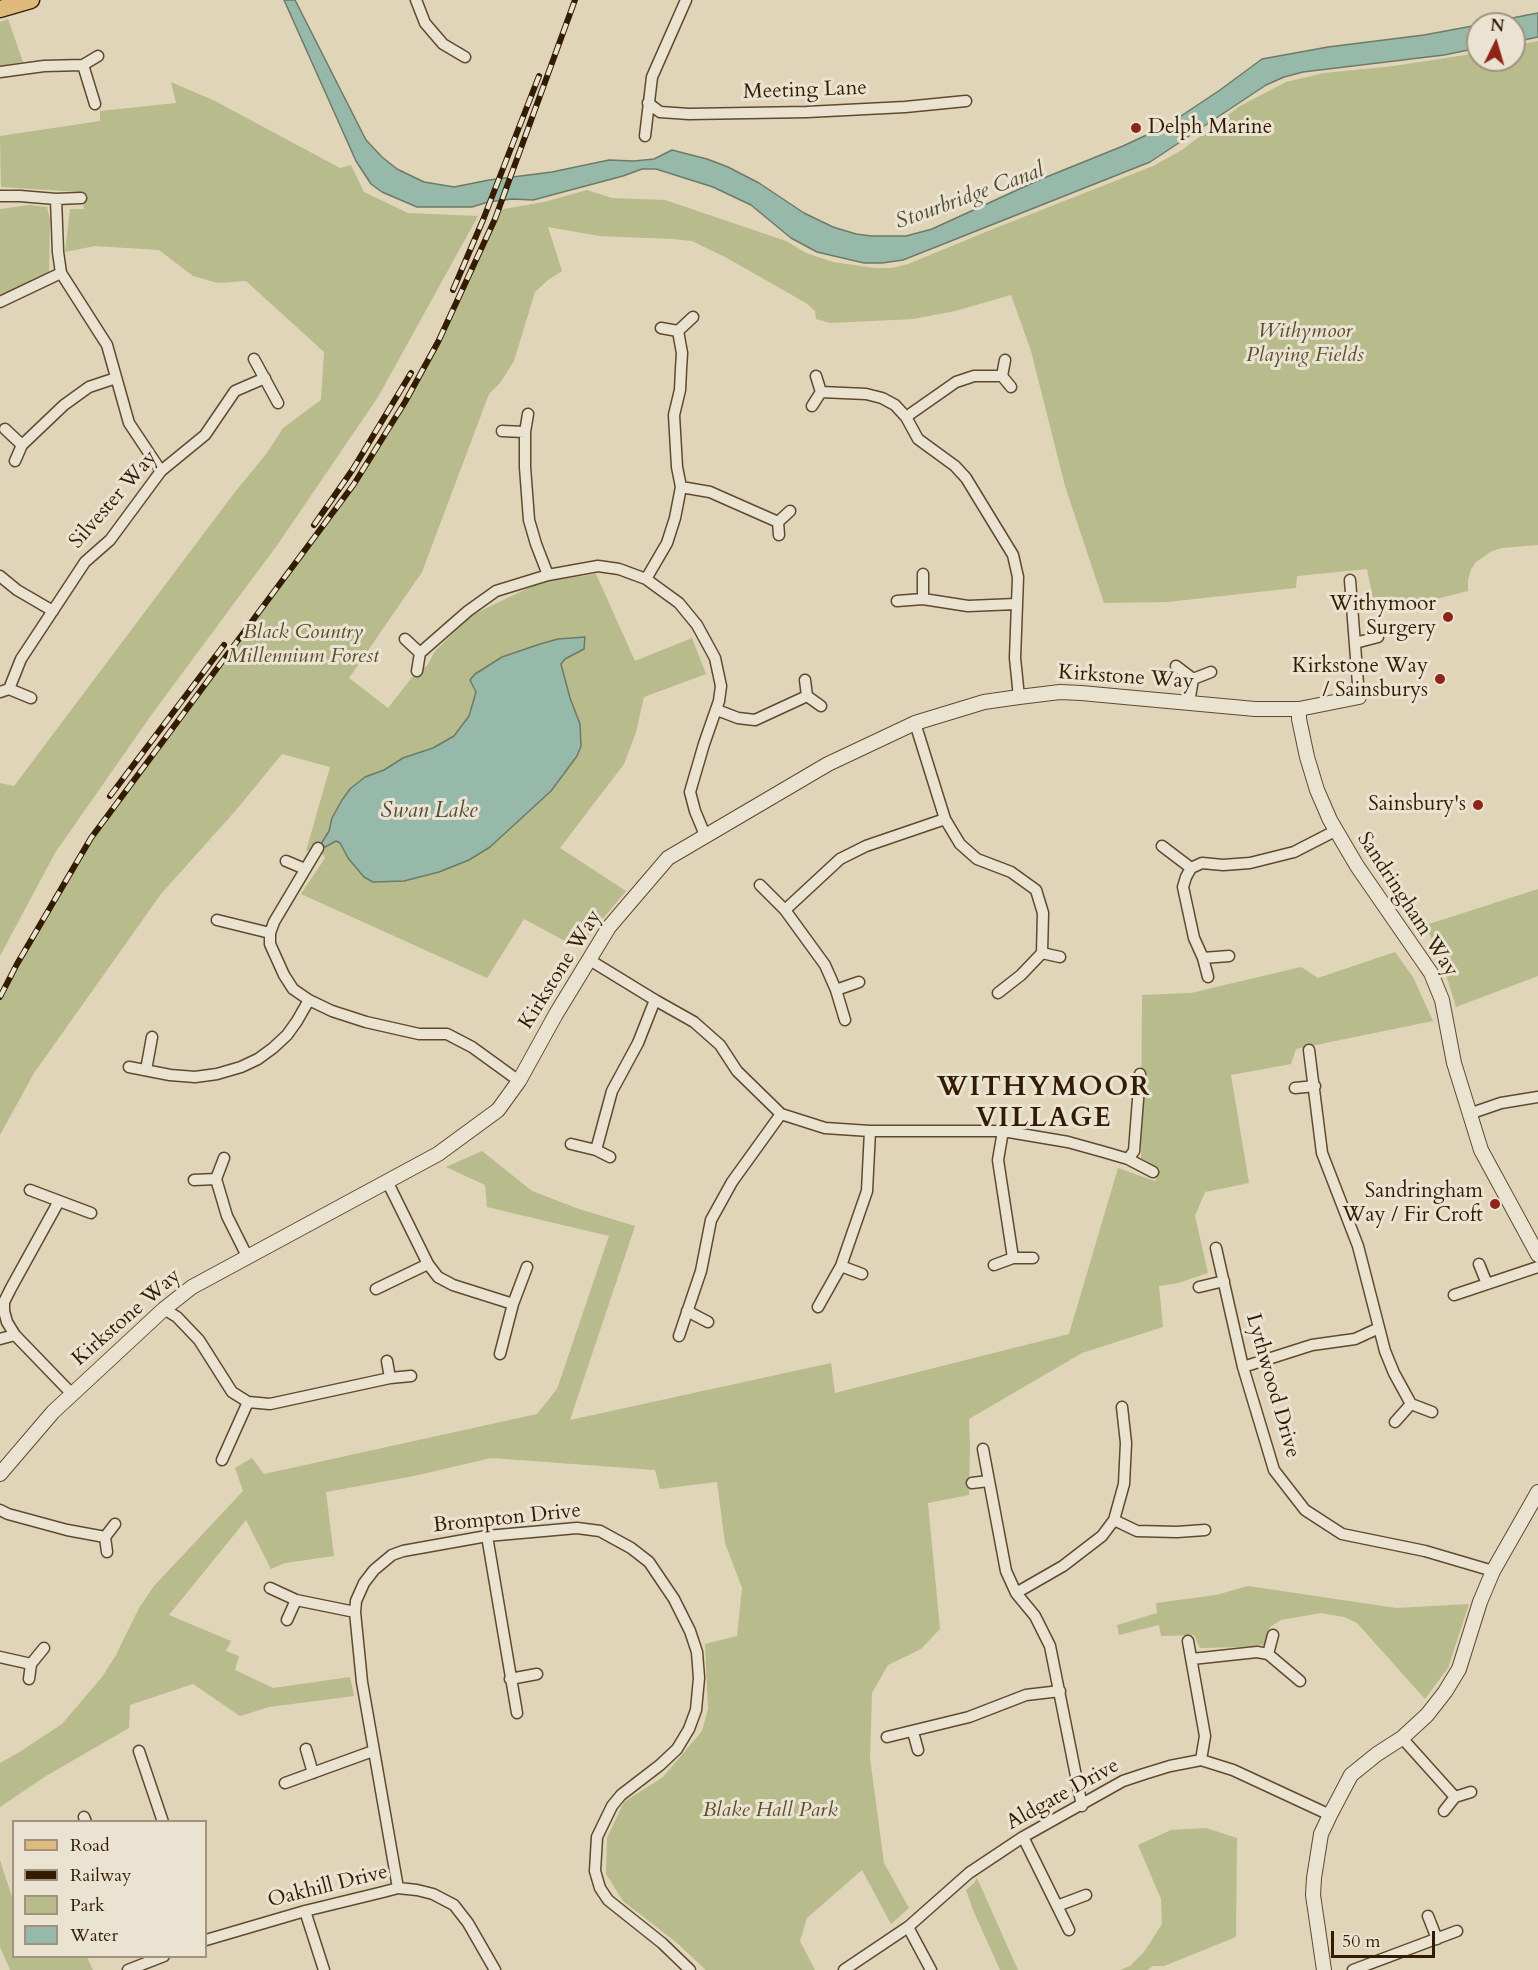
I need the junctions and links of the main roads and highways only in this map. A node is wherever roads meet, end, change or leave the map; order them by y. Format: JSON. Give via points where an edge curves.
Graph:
{"nodes":[{"id":1,"x":31,"y":0,"type":"edge"},
{"id":2,"x":0,"y":9,"type":"edge"}],
"edges":[{"from":1,"to":2,"type":"main road"}]}
